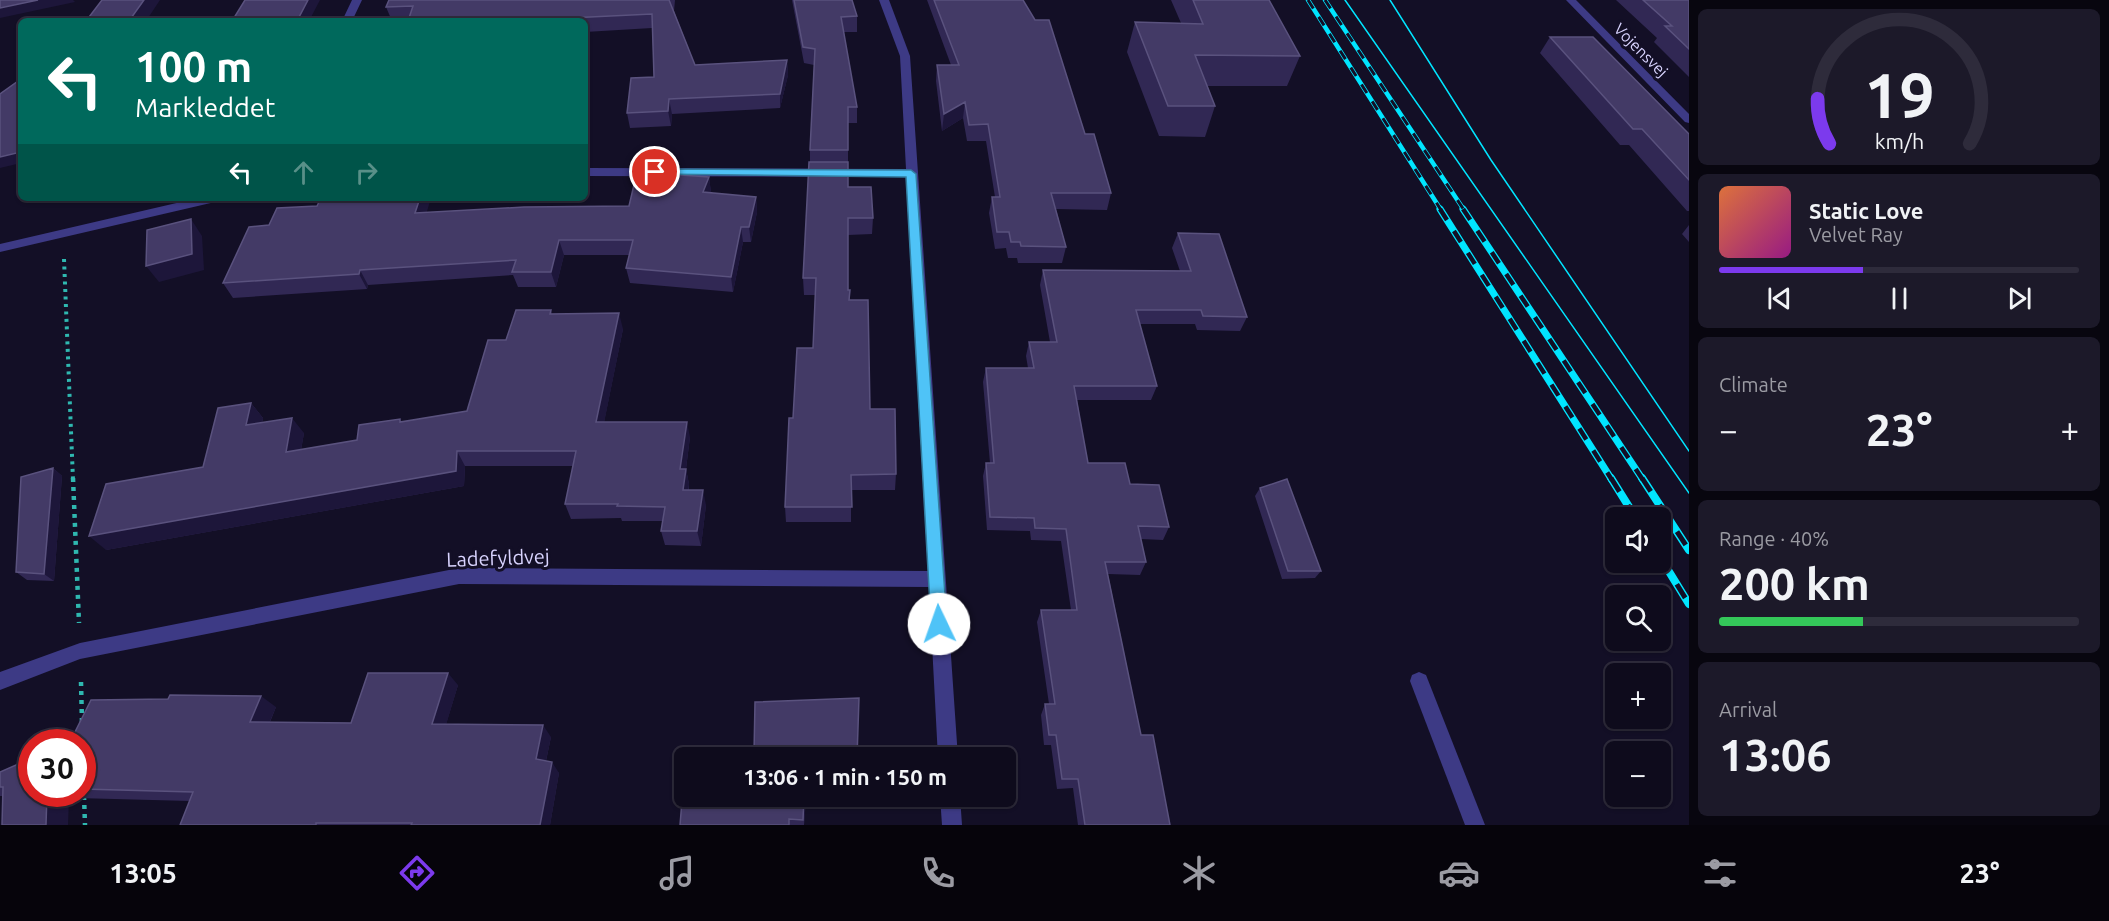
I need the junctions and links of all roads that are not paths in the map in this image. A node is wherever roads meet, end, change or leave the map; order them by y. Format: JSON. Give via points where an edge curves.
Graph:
{"nodes":[{"id":1,"x":357,"y":0,"type":"edge"},
{"id":2,"x":884,"y":0,"type":"edge"},
{"id":3,"x":1571,"y":0,"type":"edge"},
{"id":4,"x":348,"y":18,"type":"edge"},
{"id":5,"x":1689,"y":120,"type":"edge"},
{"id":6,"x":588,"y":172,"type":"edge"},
{"id":7,"x":911,"y":174,"type":"junction"},
{"id":8,"x":202,"y":201,"type":"edge"},
{"id":9,"x":0,"y":248,"type":"edge"},
{"id":10,"x":937,"y":579,"type":"junction"},
{"id":11,"x":0,"y":681,"type":"edge"},
{"id":12,"x":1419,"y":681,"type":"dead end"},
{"id":13,"x":947,"y":747,"type":"edge"},
{"id":14,"x":951,"y":807,"type":"edge"},
{"id":15,"x":952,"y":825,"type":"edge"},
{"id":16,"x":1476,"y":825,"type":"edge"}],
"edges":[{"from":1,"to":4,"type":"street"},
{"from":2,"to":7,"type":"street","via":[[904,56]]},
{"from":3,"to":5,"type":"street","name":"Vojensvej"},
{"from":6,"to":7,"type":"street"},
{"from":7,"to":10,"type":"street"},
{"from":8,"to":9,"type":"street"},
{"from":10,"to":11,"type":"street","name":"Ladefyldvej","via":[[459,576],[80,651]]},
{"from":10,"to":13,"type":"street"},
{"from":12,"to":16,"type":"street"},
{"from":14,"to":15,"type":"street"}]}
